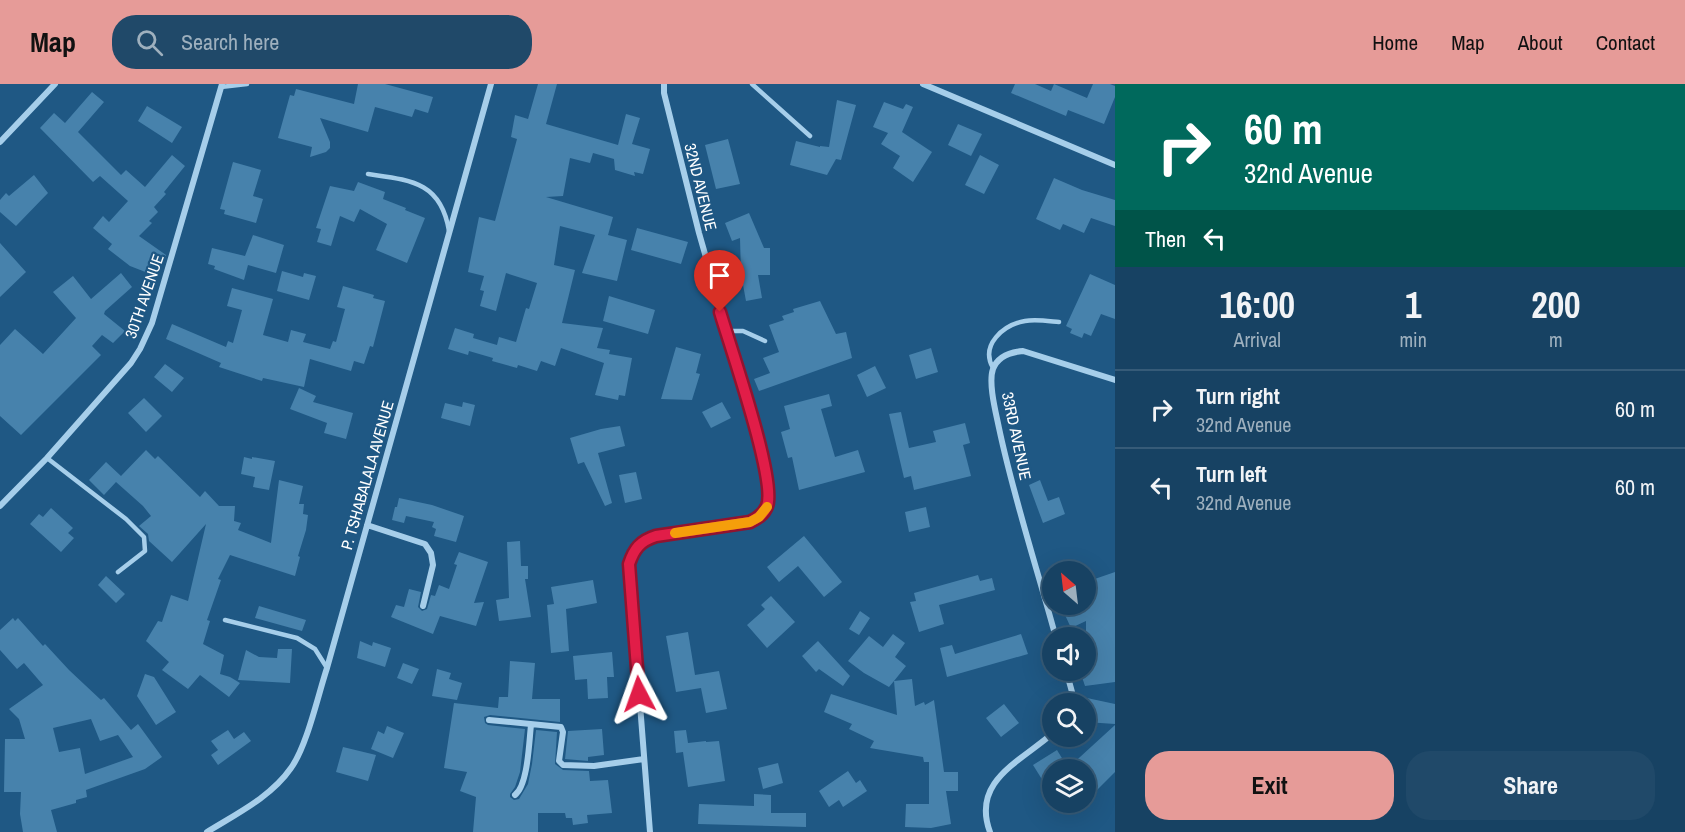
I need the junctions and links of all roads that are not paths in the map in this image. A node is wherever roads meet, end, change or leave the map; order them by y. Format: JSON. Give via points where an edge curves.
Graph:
{"nodes":[{"id":1,"x":55,"y":84,"type":"edge"},
{"id":2,"x":247,"y":84,"type":"edge"},
{"id":3,"x":491,"y":84,"type":"edge"},
{"id":4,"x":664,"y":84,"type":"edge"},
{"id":5,"x":752,"y":84,"type":"edge"},
{"id":6,"x":923,"y":84,"type":"edge"},
{"id":7,"x":221,"y":86,"type":"edge"},
{"id":8,"x":810,"y":136,"type":"dead end"},
{"id":9,"x":0,"y":142,"type":"edge"},
{"id":10,"x":1115,"y":165,"type":"edge"},
{"id":11,"x":368,"y":174,"type":"dead end"},
{"id":12,"x":450,"y":237,"type":"junction"},
{"id":13,"x":1059,"y":322,"type":"dead end"},
{"id":14,"x":726,"y":331,"type":"junction"},
{"id":15,"x":765,"y":341,"type":"dead end"},
{"id":16,"x":993,"y":368,"type":"junction"},
{"id":17,"x":1115,"y":380,"type":"edge"},
{"id":18,"x":47,"y":458,"type":"junction"},
{"id":19,"x":0,"y":506,"type":"edge"},
{"id":20,"x":367,"y":525,"type":"junction"},
{"id":21,"x":118,"y":572,"type":"dead end"},
{"id":22,"x":423,"y":606,"type":"dead end"},
{"id":23,"x":225,"y":620,"type":"dead end"},
{"id":24,"x":1053,"y":627,"type":"edge"},
{"id":25,"x":327,"y":668,"type":"junction"},
{"id":26,"x":489,"y":720,"type":"dead end"},
{"id":27,"x":531,"y":724,"type":"junction"},
{"id":28,"x":1042,"y":742,"type":"edge"},
{"id":29,"x":644,"y":759,"type":"junction"},
{"id":30,"x":515,"y":795,"type":"dead end"},
{"id":31,"x":207,"y":832,"type":"edge"},
{"id":32,"x":650,"y":832,"type":"edge"},
{"id":33,"x":990,"y":832,"type":"edge"}],
"edges":[{"from":1,"to":9,"type":"street"},
{"from":2,"to":7,"type":"lane"},
{"from":3,"to":12,"type":"street","name":"P. TSHABALALA AVENUE"},
{"from":4,"to":14,"type":"street","name":"32ND AVENUE"},
{"from":5,"to":8,"type":"lane"},
{"from":6,"to":10,"type":"street"},
{"from":7,"to":18,"type":"street","name":"30TH AVENUE","via":[[146,338],[131,363]]},
{"from":11,"to":12,"type":"lane","via":[[411,181],[425,188],[445,214]]},
{"from":12,"to":20,"type":"street","name":"P. TSHABALALA AVENUE"},
{"from":13,"to":16,"type":"lane","via":[[1026,320],[1000,332],[990,349],[988,360]]},
{"from":14,"to":15,"type":"lane","via":[[743,331]]},
{"from":14,"to":29,"type":"street","name":"32ND AVENUE","via":[[765,463],[769,498],[763,513],[750,522],[656,536],[645,539],[633,553],[629,564]]},
{"from":16,"to":17,"type":"street","via":[[1011,352],[1023,351]]},
{"from":16,"to":24,"type":"street","name":"33RD AVENUE","via":[[994,404],[1006,462]]},
{"from":18,"to":19,"type":"street","name":"30TH AVENUE"},
{"from":18,"to":21,"type":"lane","via":[[144,537],[145,551]]},
{"from":20,"to":22,"type":"street","via":[[425,544],[434,565]]},
{"from":20,"to":25,"type":"street","name":"P. TSHABALALA AVENUE"},
{"from":23,"to":25,"type":"lane","via":[[297,638],[315,649]]},
{"from":25,"to":31,"type":"street","name":"P. TSHABALALA AVENUE","via":[[299,755],[291,768],[264,795]]},
{"from":26,"to":27,"type":"street"},
{"from":27,"to":29,"type":"street","via":[[562,729],[559,761],[563,765],[594,766]]},
{"from":27,"to":30,"type":"street","via":[[525,771]]},
{"from":28,"to":33,"type":"street","via":[[988,791],[985,814]]},
{"from":29,"to":32,"type":"street","name":"32ND AVENUE"}]}
